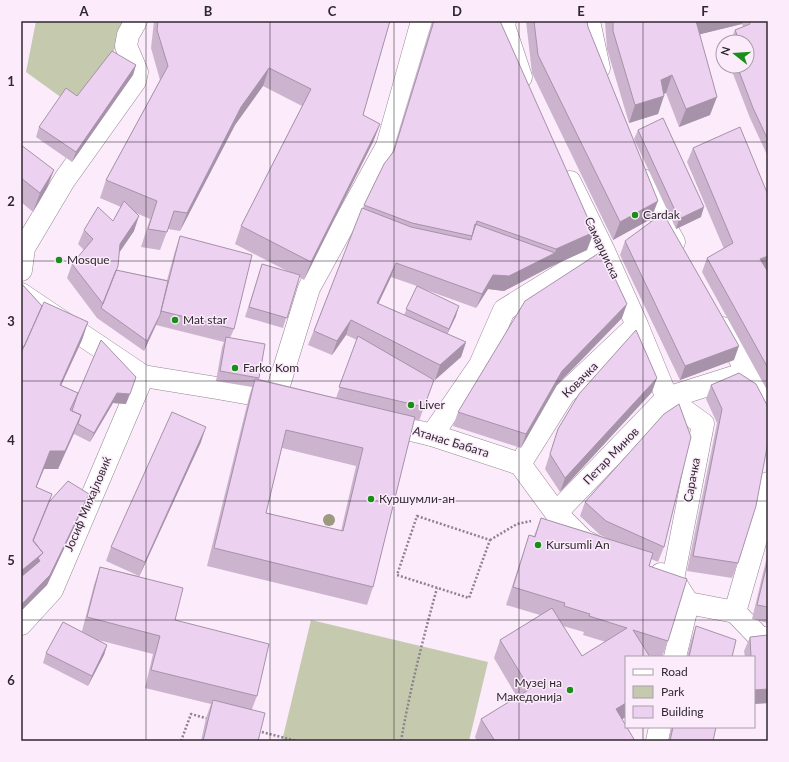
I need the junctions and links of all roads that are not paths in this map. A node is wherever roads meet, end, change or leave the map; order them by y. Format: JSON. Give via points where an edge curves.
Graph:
{"nodes":[{"id":1,"x":136,"y":21,"type":"edge"},
{"id":2,"x":422,"y":21,"type":"edge"},
{"id":3,"x":505,"y":21,"type":"edge"},
{"id":4,"x":589,"y":21,"type":"edge"},
{"id":5,"x":606,"y":86,"type":"edge"},
{"id":6,"x":528,"y":96,"type":"edge"},
{"id":7,"x":636,"y":163,"type":"edge"},
{"id":8,"x":562,"y":165,"type":"edge"},
{"id":9,"x":603,"y":249,"type":"junction"},
{"id":10,"x":683,"y":259,"type":"edge"},
{"id":11,"x":21,"y":270,"type":"edge"},
{"id":12,"x":21,"y":294,"type":"edge"},
{"id":13,"x":714,"y":312,"type":"edge"},
{"id":14,"x":637,"y":324,"type":"junction"},
{"id":15,"x":746,"y":373,"type":"junction"},
{"id":16,"x":143,"y":376,"type":"junction"},
{"id":17,"x":275,"y":398,"type":"junction"},
{"id":18,"x":667,"y":398,"type":"junction"},
{"id":19,"x":297,"y":403,"type":"edge"},
{"id":20,"x":768,"y":411,"type":"edge"},
{"id":21,"x":365,"y":419,"type":"edge"},
{"id":22,"x":432,"y":435,"type":"junction"},
{"id":23,"x":520,"y":464,"type":"junction"},
{"id":24,"x":768,"y":484,"type":"edge"},
{"id":25,"x":556,"y":514,"type":"junction"},
{"id":26,"x":611,"y":552,"type":"edge"},
{"id":27,"x":646,"y":567,"type":"edge"},
{"id":28,"x":673,"y":580,"type":"junction"},
{"id":29,"x":688,"y":603,"type":"junction"},
{"id":30,"x":735,"y":612,"type":"junction"},
{"id":31,"x":21,"y":624,"type":"edge"},
{"id":32,"x":768,"y":638,"type":"edge"},
{"id":33,"x":675,"y":656,"type":"edge"},
{"id":34,"x":660,"y":728,"type":"edge"},
{"id":35,"x":657,"y":741,"type":"edge"}],
"edges":[{"from":1,"to":11,"type":"street","via":[[128,35],[126,46],[137,72],[135,81],[65,179],[24,248]]},
{"from":2,"to":17,"type":"street","via":[[387,146],[309,288]]},
{"from":3,"to":6,"type":"street","via":[[504,26]]},
{"from":4,"to":5,"type":"street","via":[[598,65]]},
{"from":7,"to":10,"type":"street"},
{"from":8,"to":9,"type":"street","name":"Самарџиска"},
{"from":9,"to":14,"type":"street","name":"Самарџиска"},
{"from":9,"to":22,"type":"street","via":[[504,310],[480,365]]},
{"from":12,"to":16,"type":"street"},
{"from":13,"to":15,"type":"street"},
{"from":14,"to":18,"type":"street","name":"Самарџиска"},
{"from":14,"to":23,"type":"street","name":"Ковачка","via":[[564,394]]},
{"from":15,"to":18,"type":"street"},
{"from":15,"to":20,"type":"street"},
{"from":16,"to":17,"type":"street"},
{"from":16,"to":31,"type":"street","name":"Јосиф Михајловиќ","via":[[52,590]]},
{"from":17,"to":19,"type":"street"},
{"from":18,"to":25,"type":"street","name":"Петар Минов"},
{"from":18,"to":28,"type":"street","name":"Сарачка","via":[[703,424]]},
{"from":21,"to":22,"type":"street","name":"Атанас Бабата"},
{"from":22,"to":23,"type":"street","name":"Атанас Бабата"},
{"from":23,"to":25,"type":"street"},
{"from":24,"to":30,"type":"street","via":[[758,532]]},
{"from":25,"to":26,"type":"street","via":[[583,540]]},
{"from":27,"to":28,"type":"street"},
{"from":28,"to":29,"type":"street"},
{"from":29,"to":30,"type":"street"},
{"from":29,"to":33,"type":"street"},
{"from":30,"to":32,"type":"street","via":[[760,638]]},
{"from":34,"to":35,"type":"street"}]}
